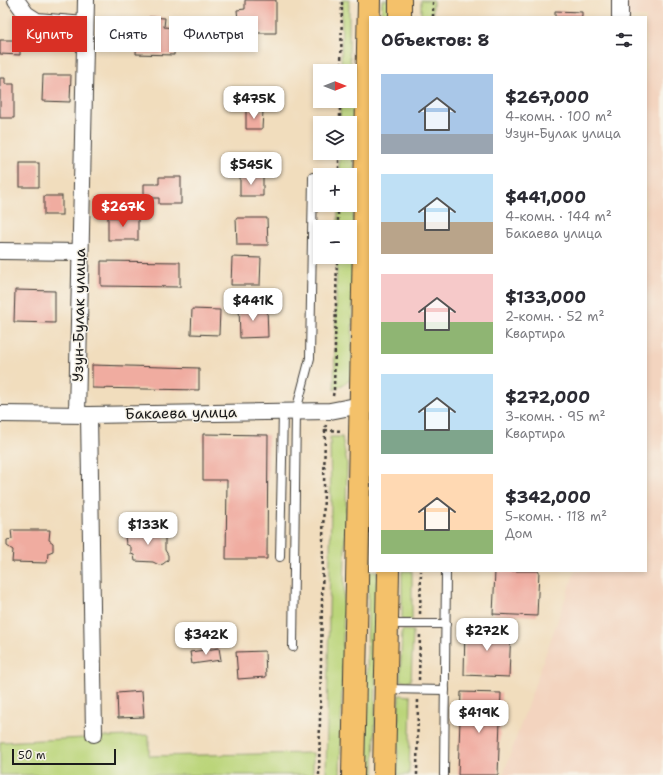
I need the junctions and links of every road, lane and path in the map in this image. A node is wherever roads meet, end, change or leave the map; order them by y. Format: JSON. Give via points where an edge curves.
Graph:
{"nodes":[{"id":1,"x":16,"y":0,"type":"edge"},
{"id":2,"x":86,"y":0,"type":"edge"},
{"id":3,"x":342,"y":0,"type":"edge"},
{"id":4,"x":369,"y":0,"type":"edge"},
{"id":5,"x":400,"y":0,"type":"edge"},
{"id":6,"x":433,"y":0,"type":"edge"},
{"id":7,"x":620,"y":0,"type":"edge"},
{"id":8,"x":29,"y":16,"type":"edge"},
{"id":9,"x":86,"y":16,"type":"edge"},
{"id":10,"x":400,"y":16,"type":"edge"},
{"id":11,"x":433,"y":16,"type":"edge"},
{"id":12,"x":620,"y":16,"type":"edge"},
{"id":13,"x":85,"y":52,"type":"edge"},
{"id":14,"x":341,"y":64,"type":"edge"},
{"id":15,"x":313,"y":177,"type":"dead end"},
{"id":16,"x":0,"y":251,"type":"edge"},
{"id":17,"x":80,"y":252,"type":"junction"},
{"id":18,"x":337,"y":264,"type":"edge"},
{"id":19,"x":366,"y":376,"type":"edge"},
{"id":20,"x":333,"y":395,"type":"dead end"},
{"id":21,"x":365,"y":405,"type":"edge"},
{"id":22,"x":290,"y":411,"type":"junction"},
{"id":23,"x":0,"y":414,"type":"edge"},
{"id":24,"x":83,"y":415,"type":"junction"},
{"id":25,"x":349,"y":431,"type":"dead end"},
{"id":26,"x":280,"y":557,"type":"dead end"},
{"id":27,"x":388,"y":572,"type":"edge"},
{"id":28,"x":421,"y":572,"type":"edge"},
{"id":29,"x":446,"y":572,"type":"edge"},
{"id":30,"x":387,"y":624,"type":"junction"},
{"id":31,"x":420,"y":624,"type":"junction"},
{"id":32,"x":446,"y":624,"type":"junction"},
{"id":33,"x":293,"y":647,"type":"dead end"},
{"id":34,"x":386,"y":689,"type":"junction"},
{"id":35,"x":419,"y":690,"type":"junction"},
{"id":36,"x":445,"y":690,"type":"junction"},
{"id":37,"x":94,"y":734,"type":"dead end"},
{"id":38,"x":320,"y":775,"type":"edge"},
{"id":39,"x":353,"y":775,"type":"edge"},
{"id":40,"x":384,"y":775,"type":"edge"},
{"id":41,"x":417,"y":775,"type":"edge"},
{"id":42,"x":444,"y":775,"type":"edge"}],
"edges":[{"from":1,"to":8,"type":"street"},
{"from":2,"to":9,"type":"street","name":"Узун-Булак улица"},
{"from":3,"to":14,"type":"path"},
{"from":4,"to":19,"type":"main road"},
{"from":5,"to":10,"type":"main road"},
{"from":6,"to":11,"type":"path"},
{"from":7,"to":12,"type":"street"},
{"from":13,"to":17,"type":"street","name":"Узун-Булак улица"},
{"from":15,"to":22,"type":"lane","via":[[310,358]]},
{"from":16,"to":17,"type":"street"},
{"from":17,"to":24,"type":"street","name":"Узун-Булак улица"},
{"from":18,"to":20,"type":"path"},
{"from":19,"to":21,"type":"main road"},
{"from":21,"to":22,"type":"street","name":"Бакаева улица","via":[[330,411]]},
{"from":21,"to":39,"type":"main road"},
{"from":22,"to":24,"type":"street","name":"Бакаева улица"},
{"from":22,"to":26,"type":"lane"},
{"from":22,"to":33,"type":"lane"},
{"from":23,"to":24,"type":"street","name":"Бакаева улица"},
{"from":24,"to":37,"type":"street","name":"Узун-Булак улица"},
{"from":25,"to":38,"type":"path","via":[[325,429]]},
{"from":27,"to":30,"type":"main road"},
{"from":28,"to":31,"type":"path"},
{"from":29,"to":32,"type":"lane"},
{"from":30,"to":31,"type":"lane"},
{"from":30,"to":34,"type":"main road"},
{"from":31,"to":32,"type":"lane"},
{"from":31,"to":35,"type":"path"},
{"from":32,"to":36,"type":"lane"},
{"from":34,"to":35,"type":"lane"},
{"from":34,"to":40,"type":"main road"},
{"from":35,"to":36,"type":"lane"},
{"from":35,"to":41,"type":"path"},
{"from":36,"to":42,"type":"lane"}]}
